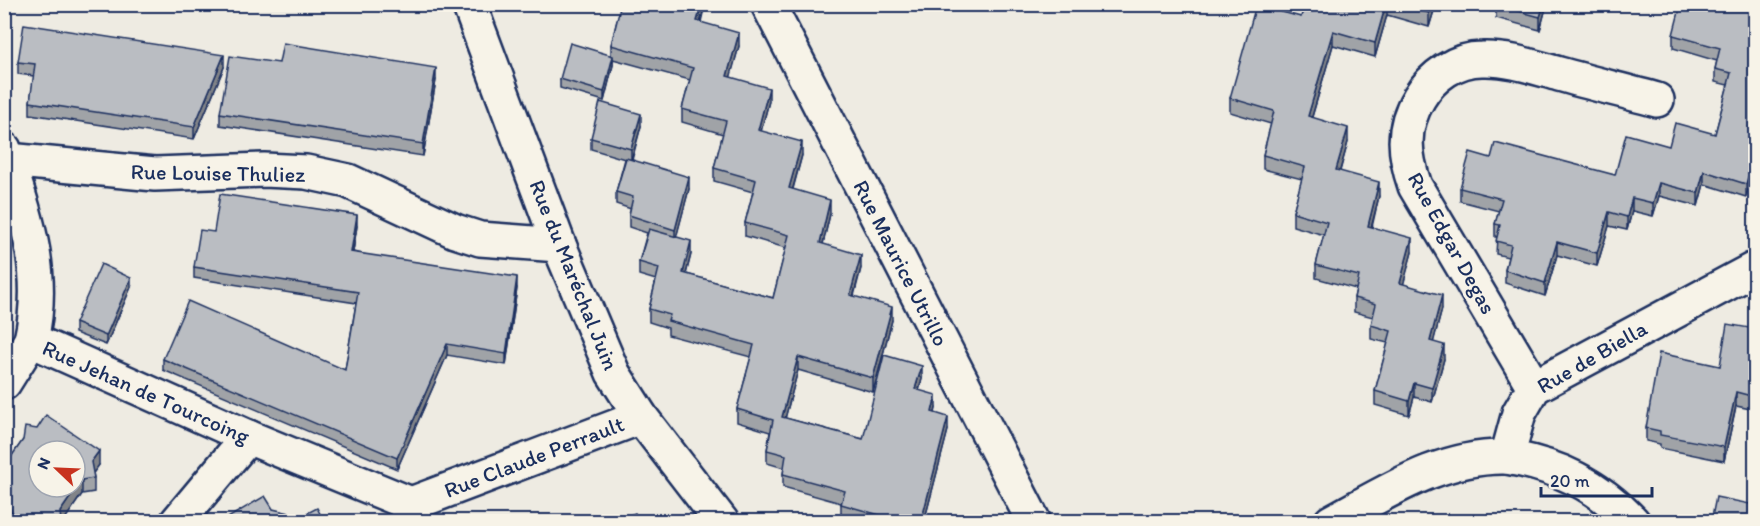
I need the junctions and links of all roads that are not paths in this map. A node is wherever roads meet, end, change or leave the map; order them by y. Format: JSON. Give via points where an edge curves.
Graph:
{"nodes":[{"id":1,"x":469,"y":4,"type":"edge"},
{"id":2,"x":768,"y":4,"type":"edge"},
{"id":3,"x":1657,"y":100,"type":"dead end"},
{"id":4,"x":6,"y":154,"type":"edge"},
{"id":5,"x":559,"y":246,"type":"junction"},
{"id":6,"x":1755,"y":268,"type":"edge"},
{"id":7,"x":31,"y":340,"type":"junction"},
{"id":8,"x":4,"y":383,"type":"edge"},
{"id":9,"x":1534,"y":387,"type":"junction"},
{"id":10,"x":641,"y":417,"type":"junction"},
{"id":11,"x":248,"y":437,"type":"junction"},
{"id":12,"x":1507,"y":457,"type":"junction"},
{"id":13,"x":408,"y":513,"type":"edge"},
{"id":14,"x":1349,"y":517,"type":"edge"},
{"id":15,"x":177,"y":522,"type":"edge"},
{"id":16,"x":722,"y":522,"type":"edge"},
{"id":17,"x":1034,"y":522,"type":"edge"},
{"id":18,"x":1633,"y":522,"type":"edge"}],
"edges":[{"from":1,"to":5,"type":"street","name":"Rue du Maréchal Juin"},
{"from":2,"to":17,"type":"street","name":"Rue Maurice Utrillo"},
{"from":3,"to":9,"type":"street","name":"Rue Edgar Degas","via":[[1521,64],[1481,59],[1450,67],[1437,76],[1414,106],[1405,139],[1415,186]]},
{"from":4,"to":5,"type":"street","name":"Rue Louise Thuliez","via":[[155,174],[306,172],[348,181],[480,239]]},
{"from":4,"to":7,"type":"street","name":"Rue Jehan de Tourcoing","via":[[32,240],[38,285]]},
{"from":5,"to":10,"type":"street","name":"Rue du Maréchal Juin","via":[[613,373]]},
{"from":6,"to":9,"type":"street","name":"Rue de Biella"},
{"from":7,"to":8,"type":"street"},
{"from":7,"to":11,"type":"street","name":"Rue Jehan de Tourcoing"},
{"from":9,"to":12,"type":"street","name":"Rue de Biella","via":[[1519,413]]},
{"from":10,"to":13,"type":"street","name":"Rue Claude Perrault"},
{"from":10,"to":16,"type":"street","name":"Rue du Maréchal Juin"},
{"from":11,"to":13,"type":"street","name":"Rue Jehan de Tourcoing"},
{"from":11,"to":15,"type":"street"},
{"from":12,"to":14,"type":"street","via":[[1486,456],[1440,466]]},
{"from":12,"to":18,"type":"street","via":[[1536,462],[1578,478]]}]}
